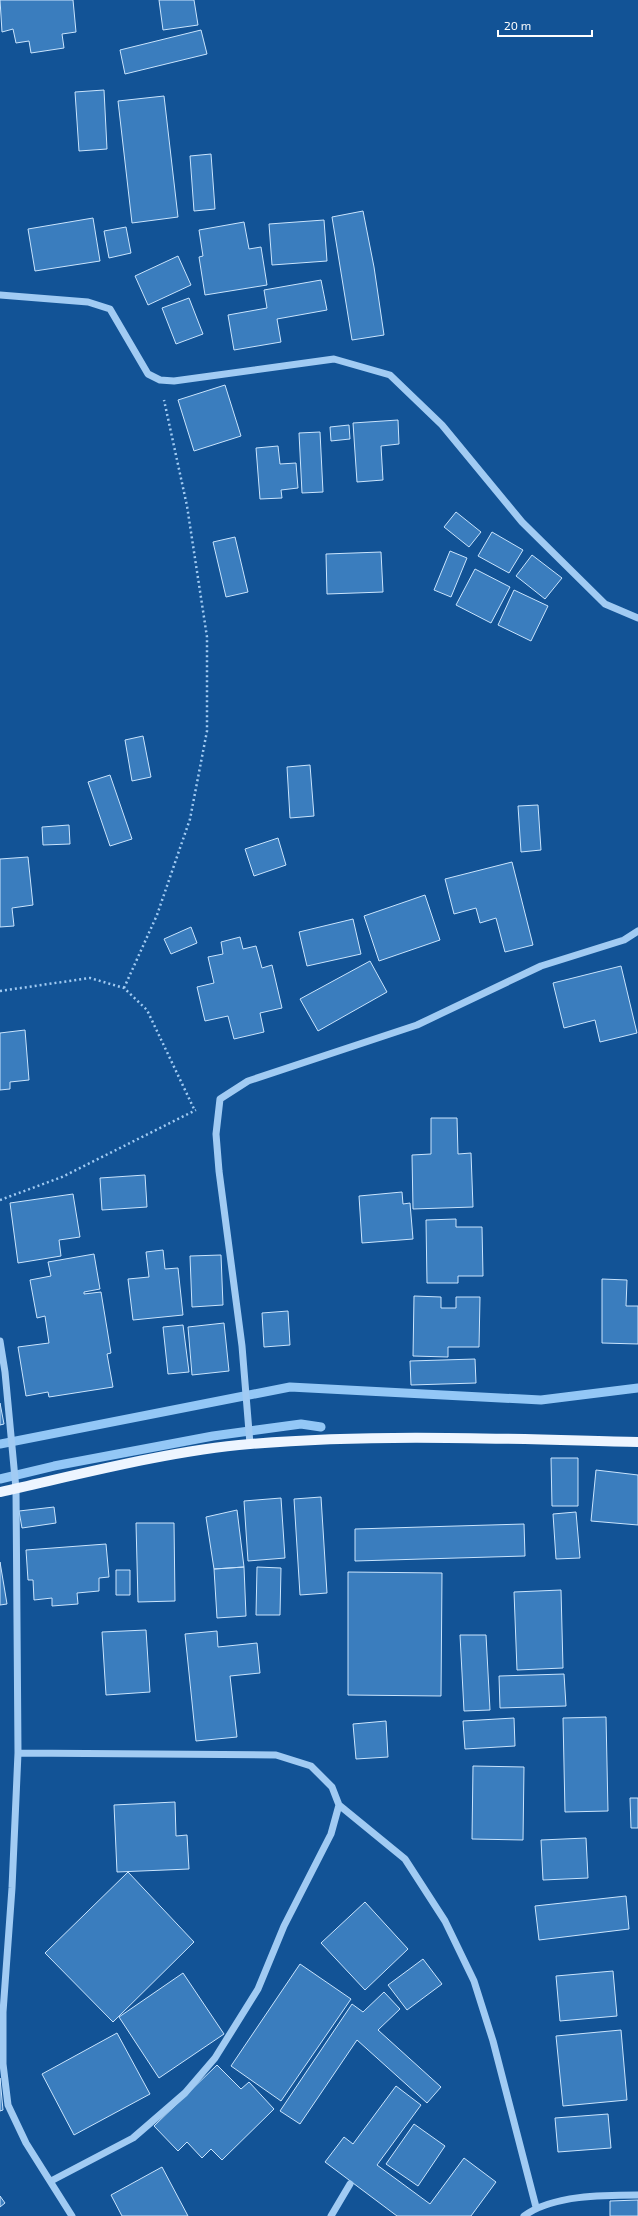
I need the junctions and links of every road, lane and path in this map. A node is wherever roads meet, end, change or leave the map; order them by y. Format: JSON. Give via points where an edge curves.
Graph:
{"nodes":[{"id":1,"x":0,"y":295,"type":"edge"},
{"id":2,"x":160,"y":380,"type":"junction"},
{"id":3,"x":638,"y":618,"type":"edge"},
{"id":4,"x":638,"y":931,"type":"edge"},
{"id":5,"x":124,"y":988,"type":"junction"},
{"id":6,"x":0,"y":991,"type":"edge"},
{"id":7,"x":220,"y":1099,"type":"junction"},
{"id":8,"x":195,"y":1111,"type":"junction"},
{"id":9,"x":0,"y":1200,"type":"edge"},
{"id":10,"x":0,"y":1341,"type":"edge"},
{"id":11,"x":638,"y":1442,"type":"edge"},
{"id":12,"x":250,"y":1444,"type":"junction"},
{"id":13,"x":16,"y":1489,"type":"junction"},
{"id":14,"x":0,"y":1492,"type":"edge"},
{"id":15,"x":18,"y":1753,"type":"junction"},
{"id":16,"x":339,"y":1805,"type":"junction"},
{"id":17,"x":50,"y":2181,"type":"junction"},
{"id":18,"x":350,"y":2184,"type":"dead end"},
{"id":19,"x":638,"y":2195,"type":"edge"},
{"id":20,"x":536,"y":2207,"type":"junction"},
{"id":21,"x":72,"y":2216,"type":"edge"},
{"id":22,"x":331,"y":2216,"type":"edge"},
{"id":23,"x":524,"y":2216,"type":"edge"}],
"edges":[{"from":1,"to":2,"type":"street","via":[[88,302],[110,309],[148,374]]},
{"from":2,"to":3,"type":"street","via":[[174,381],[334,359],[390,375],[442,425],[522,522],[605,604]]},
{"from":2,"to":5,"type":"path","via":[[187,506],[207,637],[207,731],[190,819],[157,915]]},
{"from":4,"to":7,"type":"street","via":[[624,940],[541,966],[417,1026],[248,1081]]},
{"from":5,"to":6,"type":"path","via":[[90,978]]},
{"from":5,"to":8,"type":"path","via":[[147,1010]]},
{"from":7,"to":8,"type":"path"},
{"from":7,"to":12,"type":"street","via":[[216,1134],[219,1171],[242,1346]]},
{"from":8,"to":9,"type":"path","via":[[62,1177]]},
{"from":10,"to":13,"type":"street"},
{"from":11,"to":12,"type":"main road","via":[[358,1438]]},
{"from":12,"to":13,"type":"main road","via":[[174,1455]]},
{"from":13,"to":14,"type":"main road"},
{"from":13,"to":15,"type":"street"},
{"from":15,"to":16,"type":"street","via":[[276,1755],[311,1766],[332,1787]]},
{"from":15,"to":17,"type":"street","via":[[3,2012],[3,2064],[8,2105],[26,2143]]},
{"from":16,"to":17,"type":"street","via":[[331,1834],[284,1926],[258,1989],[214,2058],[185,2093],[133,2138]]},
{"from":16,"to":20,"type":"street","via":[[405,1859],[445,1921],[474,1981],[494,2041]]},
{"from":17,"to":21,"type":"street"},
{"from":18,"to":22,"type":"street"},
{"from":19,"to":20,"type":"street","via":[[595,2195]]},
{"from":20,"to":23,"type":"street"}]}
